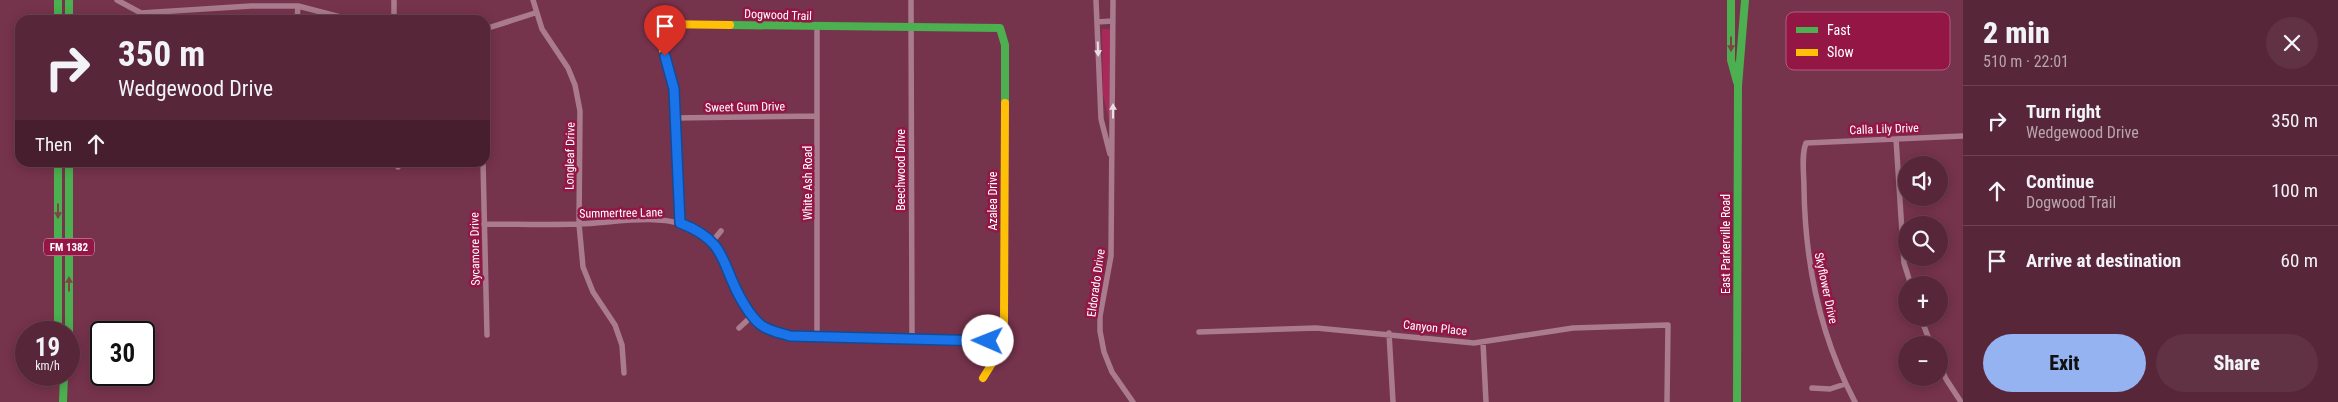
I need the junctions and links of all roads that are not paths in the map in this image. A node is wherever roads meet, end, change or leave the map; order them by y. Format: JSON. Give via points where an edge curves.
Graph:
{"nodes":[{"id":1,"x":58,"y":0,"type":"edge"},
{"id":2,"x":69,"y":0,"type":"edge"},
{"id":3,"x":117,"y":0,"type":"edge"},
{"id":4,"x":394,"y":0,"type":"edge"},
{"id":5,"x":533,"y":0,"type":"edge"},
{"id":6,"x":911,"y":0,"type":"edge"},
{"id":7,"x":1096,"y":0,"type":"edge"},
{"id":8,"x":1113,"y":0,"type":"edge"},
{"id":9,"x":1731,"y":0,"type":"edge"},
{"id":10,"x":1745,"y":0,"type":"edge"},
{"id":11,"x":298,"y":6,"type":"junction"},
{"id":12,"x":535,"y":13,"type":"junction"},
{"id":13,"x":58,"y":15,"type":"edge"},
{"id":14,"x":69,"y":15,"type":"edge"},
{"id":15,"x":297,"y":15,"type":"edge"},
{"id":16,"x":333,"y":15,"type":"edge"},
{"id":17,"x":394,"y":15,"type":"edge"},
{"id":18,"x":1097,"y":22,"type":"junction"},
{"id":19,"x":1113,"y":22,"type":"junction"},
{"id":20,"x":490,"y":27,"type":"edge"},
{"id":21,"x":817,"y":27,"type":"junction"},
{"id":22,"x":910,"y":27,"type":"junction"},
{"id":23,"x":993,"y":28,"type":"joint"},
{"id":24,"x":1738,"y":86,"type":"junction"},
{"id":25,"x":817,"y":116,"type":"junction"},
{"id":26,"x":674,"y":118,"type":"junction"},
{"id":27,"x":1963,"y":136,"type":"edge"},
{"id":28,"x":1896,"y":139,"type":"junction"},
{"id":29,"x":1806,"y":143,"type":"joint"},
{"id":30,"x":1112,"y":160,"type":"junction"},
{"id":31,"x":58,"y":167,"type":"edge"},
{"id":32,"x":69,"y":167,"type":"edge"},
{"id":33,"x":483,"y":167,"type":"edge"},
{"id":34,"x":680,"y":223,"type":"junction"},
{"id":35,"x":484,"y":224,"type":"junction"},
{"id":36,"x":579,"y":224,"type":"junction"},
{"id":37,"x":721,"y":231,"type":"dead end"},
{"id":38,"x":712,"y":242,"type":"junction"},
{"id":39,"x":1908,"y":276,"type":"edge"},
{"id":40,"x":752,"y":316,"type":"junction"},
{"id":41,"x":58,"y":321,"type":"edge"},
{"id":42,"x":69,"y":321,"type":"edge"},
{"id":43,"x":739,"y":328,"type":"dead end"},
{"id":44,"x":1199,"y":332,"type":"dead end"},
{"id":45,"x":1390,"y":333,"type":"junction"},
{"id":46,"x":487,"y":335,"type":"dead end"},
{"id":47,"x":818,"y":338,"type":"junction"},
{"id":48,"x":912,"y":340,"type":"junction"},
{"id":49,"x":1002,"y":341,"type":"junction"},
{"id":50,"x":1483,"y":342,"type":"junction"},
{"id":51,"x":624,"y":373,"type":"dead end"},
{"id":52,"x":983,"y":378,"type":"dead end"},
{"id":53,"x":1948,"y":382,"type":"edge"},
{"id":54,"x":1845,"y":384,"type":"junction"},
{"id":55,"x":64,"y":386,"type":"edge"},
{"id":56,"x":1812,"y":388,"type":"dead end"},
{"id":57,"x":64,"y":402,"type":"edge"},
{"id":58,"x":1131,"y":402,"type":"edge"},
{"id":59,"x":1393,"y":402,"type":"edge"},
{"id":60,"x":1486,"y":402,"type":"edge"},
{"id":61,"x":1667,"y":402,"type":"edge"},
{"id":62,"x":1737,"y":402,"type":"edge"},
{"id":63,"x":1855,"y":402,"type":"edge"},
{"id":64,"x":1961,"y":402,"type":"edge"}],
"edges":[{"from":1,"to":13,"type":"street"},
{"from":2,"to":14,"type":"street"},
{"from":3,"to":11,"type":"street","via":[[142,13]]},
{"from":4,"to":17,"type":"street"},
{"from":5,"to":12,"type":"street","name":"Longleaf Drive"},
{"from":6,"to":22,"type":"street","name":"Beechwood Drive"},
{"from":7,"to":18,"type":"street","name":"Eldorado Drive"},
{"from":8,"to":19,"type":"street","name":"Eldorado Drive"},
{"from":9,"to":24,"type":"street","name":"East Parkerville Road","one_way":true,"via":[[1731,60]]},
{"from":10,"to":24,"type":"street","name":"East Parkerville Road"},
{"from":11,"to":15,"type":"street"},
{"from":11,"to":16,"type":"street"},
{"from":12,"to":20,"type":"street"},
{"from":12,"to":36,"type":"street","name":"Longleaf Drive","via":[[568,68],[580,111]]},
{"from":18,"to":19,"type":"street"},
{"from":18,"to":30,"type":"street","name":"Eldorado Drive","one_way":true,"via":[[1101,119]]},
{"from":30,"to":19,"type":"street","name":"Eldorado Drive","one_way":true},
{"from":21,"to":22,"type":"street","name":"Dogwood Trail"},
{"from":21,"to":25,"type":"street","name":"White Ash Road"},
{"from":21,"to":26,"type":"street","name":"Dogwood Trail","via":[[659,24],[658,32],[674,89]]},
{"from":22,"to":23,"type":"street","name":"Dogwood Trail"},
{"from":22,"to":48,"type":"street","name":"Beechwood Drive"},
{"from":23,"to":49,"type":"street","name":"Azalea Drive","via":[[1000,28],[1004,46],[1005,282]]},
{"from":24,"to":62,"type":"street","name":"East Parkerville Road"},
{"from":25,"to":26,"type":"street","name":"Sweet Gum Drive"},
{"from":25,"to":47,"type":"street","name":"White Ash Road"},
{"from":26,"to":34,"type":"street"},
{"from":27,"to":28,"type":"street","name":"Calla Lily Drive"},
{"from":28,"to":29,"type":"street","name":"Calla Lily Drive"},
{"from":28,"to":39,"type":"street","via":[[1904,262]]},
{"from":29,"to":54,"type":"street","name":"Skyflower Drive","via":[[1803,150],[1804,194],[1809,261],[1825,330]]},
{"from":30,"to":58,"type":"street","name":"Eldorado Drive","via":[[1111,256],[1100,331],[1112,372]]},
{"from":31,"to":41,"type":"street","number":"FM 1382","one_way":true},
{"from":42,"to":32,"type":"street","number":"FM 1382","one_way":true},
{"from":33,"to":35,"type":"street","name":"Sycamore Drive"},
{"from":34,"to":36,"type":"street","name":"Summertree Lane","via":[[631,220]]},
{"from":34,"to":38,"type":"street","name":"Summertree Lane"},
{"from":35,"to":36,"type":"street","name":"Summertree Lane"},
{"from":35,"to":46,"type":"street","name":"Sycamore Drive"},
{"from":36,"to":51,"type":"street","name":"Longleaf Drive","via":[[583,267],[593,292],[615,325],[622,346]]},
{"from":37,"to":38,"type":"street"},
{"from":38,"to":40,"type":"street","name":"Summertree Lane","via":[[719,248],[735,290]]},
{"from":40,"to":43,"type":"street"},
{"from":40,"to":47,"type":"street","name":"Summertree Lane","via":[[763,326],[790,336]]},
{"from":44,"to":45,"type":"street","name":"Canyon Place","via":[[1316,328]]},
{"from":45,"to":50,"type":"street","name":"Canyon Place"},
{"from":45,"to":59,"type":"street"},
{"from":47,"to":48,"type":"street","name":"Summertree Lane"},
{"from":48,"to":49,"type":"street","name":"Summertree Lane"},
{"from":49,"to":52,"type":"street","name":"Azalea Drive"},
{"from":50,"to":60,"type":"street"},
{"from":50,"to":61,"type":"street","name":"Canyon Place","via":[[1573,328],[1668,326]]},
{"from":53,"to":64,"type":"street"},
{"from":54,"to":56,"type":"street","via":[[1830,389]]},
{"from":54,"to":63,"type":"street","name":"Skyflower Drive"},
{"from":55,"to":57,"type":"street"}]}
